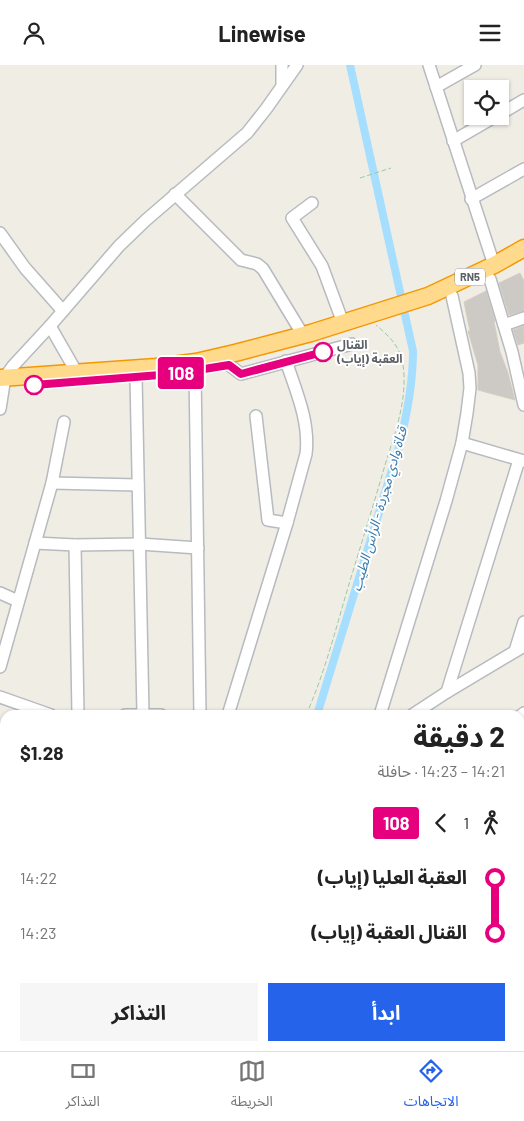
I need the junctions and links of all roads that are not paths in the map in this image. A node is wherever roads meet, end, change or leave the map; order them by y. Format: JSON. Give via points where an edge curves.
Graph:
{"nodes":[{"id":1,"x":282,"y":65,"type":"edge"},
{"id":2,"x":298,"y":65,"type":"edge"},
{"id":3,"x":428,"y":65,"type":"edge"},
{"id":4,"x":475,"y":65,"type":"edge"},
{"id":5,"x":282,"y":87,"type":"junction"},
{"id":6,"x":436,"y":87,"type":"junction"},
{"id":7,"x":524,"y":100,"type":"edge"},
{"id":8,"x":509,"y":109,"type":"edge"},
{"id":9,"x":481,"y":125,"type":"edge"},
{"id":10,"x":453,"y":141,"type":"junction"},
{"id":11,"x":524,"y":169,"type":"edge"},
{"id":12,"x":175,"y":194,"type":"junction"},
{"id":13,"x":471,"y":199,"type":"junction"},
{"id":14,"x":312,"y":203,"type":"dead end"},
{"id":15,"x":0,"y":233,"type":"edge"},
{"id":16,"x":524,"y":240,"type":"edge"},
{"id":17,"x":524,"y":248,"type":"edge"},
{"id":18,"x":524,"y":261,"type":"edge"},
{"id":19,"x":492,"y":268,"type":"junction"},
{"id":20,"x":452,"y":296,"type":"junction"},
{"id":21,"x":416,"y":305,"type":"junction"},
{"id":22,"x":63,"y":311,"type":"junction"},
{"id":23,"x":524,"y":317,"type":"edge"},
{"id":24,"x":380,"y":319,"type":"junction"},
{"id":25,"x":343,"y":323,"type":"junction"},
{"id":26,"x":504,"y":325,"type":"junction"},
{"id":27,"x":50,"y":326,"type":"junction"},
{"id":28,"x":304,"y":335,"type":"junction"},
{"id":29,"x":352,"y":344,"type":"dead end"},
{"id":30,"x":524,"y":347,"type":"edge"},
{"id":31,"x":512,"y":352,"type":"junction"},
{"id":32,"x":286,"y":361,"type":"junction"},
{"id":33,"x":229,"y":365,"type":"junction"},
{"id":34,"x":195,"y":371,"type":"junction"},
{"id":35,"x":77,"y":373,"type":"junction"},
{"id":36,"x":136,"y":377,"type":"junction"},
{"id":37,"x":2,"y":380,"type":"edge"},
{"id":38,"x":524,"y":402,"type":"edge"},
{"id":39,"x":0,"y":409,"type":"edge"},
{"id":40,"x":256,"y":416,"type":"dead end"},
{"id":41,"x":64,"y":423,"type":"dead end"},
{"id":42,"x":462,"y":443,"type":"junction"},
{"id":43,"x":522,"y":461,"type":"edge"},
{"id":44,"x":52,"y":483,"type":"junction"},
{"id":45,"x":138,"y":485,"type":"junction"},
{"id":46,"x":287,"y":523,"type":"junction"},
{"id":47,"x":35,"y":543,"type":"junction"},
{"id":48,"x":140,"y":544,"type":"junction"},
{"id":49,"x":75,"y":545,"type":"junction"},
{"id":50,"x":198,"y":548,"type":"junction"},
{"id":51,"x":0,"y":593,"type":"edge"},
{"id":52,"x":18,"y":601,"type":"junction"},
{"id":53,"x":524,"y":622,"type":"edge"},
{"id":54,"x":519,"y":649,"type":"edge"},
{"id":55,"x":0,"y":667,"type":"edge"},
{"id":56,"x":447,"y":692,"type":"junction"},
{"id":57,"x":0,"y":697,"type":"edge"},
{"id":58,"x":34,"y":710,"type":"edge"},
{"id":59,"x":78,"y":710,"type":"edge"},
{"id":60,"x":142,"y":710,"type":"edge"},
{"id":61,"x":200,"y":710,"type":"edge"},
{"id":62,"x":230,"y":710,"type":"edge"},
{"id":63,"x":382,"y":710,"type":"edge"},
{"id":64,"x":420,"y":710,"type":"edge"}],
"edges":[{"from":1,"to":5,"type":"street"},
{"from":2,"to":5,"type":"street"},
{"from":3,"to":6,"type":"street"},
{"from":4,"to":6,"type":"street"},
{"from":5,"to":12,"type":"street","via":[[247,133]]},
{"from":6,"to":10,"type":"street"},
{"from":7,"to":8,"type":"street"},
{"from":9,"to":10,"type":"street"},
{"from":10,"to":13,"type":"street"},
{"from":11,"to":13,"type":"street"},
{"from":12,"to":22,"type":"street","via":[[119,246]]},
{"from":12,"to":28,"type":"street","via":[[241,260],[263,269]]},
{"from":13,"to":19,"type":"street"},
{"from":14,"to":25,"type":"street","via":[[292,218],[322,266]]},
{"from":15,"to":22,"type":"street","via":[[25,268]]},
{"from":16,"to":19,"type":"street"},
{"from":17,"to":19,"type":"highway","number":"RN5"},
{"from":18,"to":19,"type":"highway","number":"RN5"},
{"from":19,"to":20,"type":"highway","number":"RN5"},
{"from":19,"to":21,"type":"highway","number":"RN5"},
{"from":19,"to":26,"type":"street"},
{"from":20,"to":21,"type":"highway","number":"RN5"},
{"from":20,"to":42,"type":"street","via":[[470,380]]},
{"from":21,"to":24,"type":"highway","number":"RN5"},
{"from":22,"to":27,"type":"street"},
{"from":23,"to":26,"type":"street"},
{"from":24,"to":25,"type":"highway","number":"RN5"},
{"from":24,"to":33,"type":"highway","number":"RN5","via":[[300,347]]},
{"from":25,"to":28,"type":"highway","number":"RN5"},
{"from":26,"to":31,"type":"street"},
{"from":27,"to":35,"type":"street"},
{"from":27,"to":37,"type":"street"},
{"from":28,"to":35,"type":"highway","number":"RN5","via":[[196,362]]},
{"from":29,"to":32,"type":"street"},
{"from":30,"to":31,"type":"street"},
{"from":31,"to":38,"type":"street"},
{"from":32,"to":33,"type":"street","via":[[241,374]]},
{"from":32,"to":46,"type":"street","via":[[305,421],[307,442]]},
{"from":33,"to":34,"type":"highway","number":"RN5"},
{"from":34,"to":36,"type":"highway","number":"RN5"},
{"from":34,"to":50,"type":"street"},
{"from":35,"to":37,"type":"highway","number":"RN5"},
{"from":36,"to":37,"type":"highway","number":"RN5"},
{"from":36,"to":45,"type":"street"},
{"from":37,"to":39,"type":"street"},
{"from":40,"to":46,"type":"street","via":[[268,520]]},
{"from":41,"to":44,"type":"street"},
{"from":42,"to":43,"type":"street"},
{"from":42,"to":63,"type":"street"},
{"from":43,"to":56,"type":"street"},
{"from":44,"to":45,"type":"street"},
{"from":44,"to":47,"type":"street"},
{"from":45,"to":48,"type":"street"},
{"from":46,"to":62,"type":"street"},
{"from":47,"to":49,"type":"street"},
{"from":47,"to":52,"type":"street"},
{"from":48,"to":49,"type":"street"},
{"from":48,"to":50,"type":"street"},
{"from":48,"to":60,"type":"street"},
{"from":49,"to":59,"type":"street"},
{"from":50,"to":61,"type":"street"},
{"from":51,"to":52,"type":"street"},
{"from":52,"to":55,"type":"street"},
{"from":53,"to":54,"type":"street"},
{"from":54,"to":56,"type":"street"},
{"from":56,"to":64,"type":"street"},
{"from":57,"to":58,"type":"street"}]}
